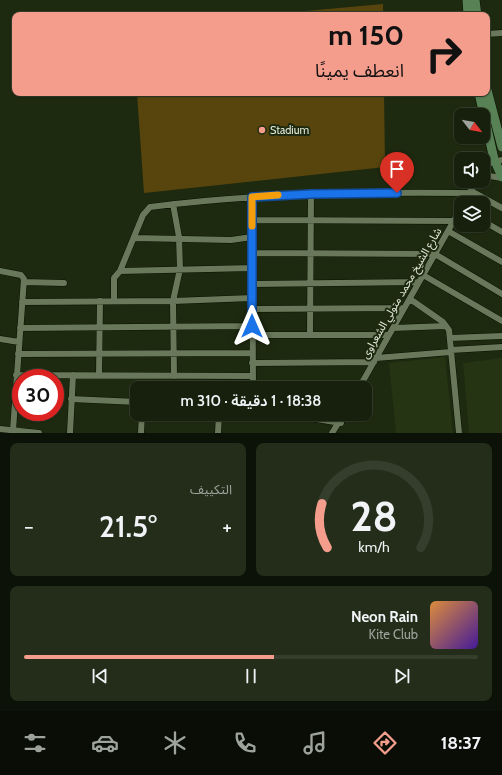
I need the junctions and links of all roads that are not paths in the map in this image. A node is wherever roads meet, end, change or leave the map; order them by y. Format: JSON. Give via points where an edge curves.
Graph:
{"nodes":[{"id":1,"x":467,"y":0,"type":"edge"},
{"id":2,"x":475,"y":0,"type":"edge"},
{"id":3,"x":468,"y":12,"type":"edge"},
{"id":4,"x":477,"y":12,"type":"edge"},
{"id":5,"x":490,"y":34,"type":"edge"},
{"id":6,"x":502,"y":34,"type":"edge"},
{"id":7,"x":480,"y":96,"type":"edge"},
{"id":8,"x":489,"y":96,"type":"edge"},
{"id":9,"x":502,"y":147,"type":"edge"},
{"id":10,"x":498,"y":161,"type":"edge"},
{"id":11,"x":490,"y":177,"type":"edge"},
{"id":12,"x":502,"y":178,"type":"edge"},
{"id":13,"x":472,"y":188,"type":"edge"},
{"id":14,"x":470,"y":192,"type":"junction"},
{"id":15,"x":311,"y":194,"type":"junction"},
{"id":16,"x":468,"y":196,"type":"edge"},
{"id":17,"x":252,"y":197,"type":"junction"},
{"id":18,"x":173,"y":204,"type":"junction"},
{"id":19,"x":502,"y":208,"type":"edge"},
{"id":20,"x":253,"y":220,"type":"junction"},
{"id":21,"x":310,"y":220,"type":"junction"},
{"id":22,"x":454,"y":221,"type":"joint"},
{"id":23,"x":490,"y":225,"type":"edge"},
{"id":24,"x":448,"y":231,"type":"junction"},
{"id":25,"x":502,"y":232,"type":"edge"},
{"id":26,"x":252,"y":237,"type":"junction"},
{"id":27,"x":134,"y":238,"type":"junction"},
{"id":28,"x":179,"y":238,"type":"junction"},
{"id":29,"x":252,"y":253,"type":"junction"},
{"id":30,"x":310,"y":253,"type":"junction"},
{"id":31,"x":435,"y":254,"type":"junction"},
{"id":32,"x":502,"y":262,"type":"edge"},
{"id":33,"x":180,"y":268,"type":"junction"},
{"id":34,"x":252,"y":268,"type":"junction"},
{"id":35,"x":0,"y":271,"type":"edge"},
{"id":36,"x":120,"y":271,"type":"junction"},
{"id":37,"x":423,"y":275,"type":"junction"},
{"id":38,"x":24,"y":282,"type":"junction"},
{"id":39,"x":419,"y":282,"type":"junction"},
{"id":40,"x":64,"y":283,"type":"dead end"},
{"id":41,"x":310,"y":283,"type":"junction"},
{"id":42,"x":252,"y":284,"type":"junction"},
{"id":43,"x":502,"y":294,"type":"edge"},
{"id":44,"x":252,"y":298,"type":"junction"},
{"id":45,"x":410,"y":299,"type":"junction"},
{"id":46,"x":114,"y":300,"type":"junction"},
{"id":47,"x":100,"y":301,"type":"junction"},
{"id":48,"x":173,"y":301,"type":"junction"},
{"id":49,"x":22,"y":302,"type":"junction"},
{"id":50,"x":310,"y":308,"type":"junction"},
{"id":51,"x":404,"y":308,"type":"junction"},
{"id":52,"x":252,"y":309,"type":"junction"},
{"id":53,"x":502,"y":321,"type":"edge"},
{"id":54,"x":252,"y":326,"type":"junction"},
{"id":55,"x":446,"y":326,"type":"junction"},
{"id":56,"x":173,"y":327,"type":"junction"},
{"id":57,"x":20,"y":328,"type":"junction"},
{"id":58,"x":99,"y":328,"type":"junction"},
{"id":59,"x":393,"y":328,"type":"junction"},
{"id":60,"x":310,"y":335,"type":"junction"},
{"id":61,"x":389,"y":335,"type":"junction"},
{"id":62,"x":252,"y":336,"type":"junction"},
{"id":63,"x":502,"y":336,"type":"edge"},
{"id":64,"x":450,"y":338,"type":"junction"},
{"id":65,"x":0,"y":339,"type":"edge"},
{"id":66,"x":19,"y":342,"type":"junction"},
{"id":67,"x":502,"y":347,"type":"edge"},
{"id":68,"x":451,"y":351,"type":"junction"},
{"id":69,"x":99,"y":353,"type":"junction"},
{"id":70,"x":174,"y":353,"type":"junction"},
{"id":71,"x":252,"y":353,"type":"junction"},
{"id":72,"x":18,"y":354,"type":"junction"},
{"id":73,"x":375,"y":360,"type":"junction"},
{"id":74,"x":252,"y":363,"type":"junction"},
{"id":75,"x":17,"y":369,"type":"edge"},
{"id":76,"x":64,"y":375,"type":"edge"},
{"id":77,"x":73,"y":375,"type":"junction"},
{"id":78,"x":99,"y":375,"type":"junction"},
{"id":79,"x":174,"y":376,"type":"junction"},
{"id":80,"x":252,"y":376,"type":"junction"},
{"id":81,"x":252,"y":381,"type":"edge"},
{"id":82,"x":363,"y":381,"type":"edge"},
{"id":83,"x":71,"y":399,"type":"junction"},
{"id":84,"x":130,"y":402,"type":"edge"},
{"id":85,"x":17,"y":421,"type":"edge"},
{"id":86,"x":142,"y":421,"type":"edge"},
{"id":87,"x":219,"y":421,"type":"edge"},
{"id":88,"x":341,"y":421,"type":"edge"},
{"id":89,"x":341,"y":421,"type":"edge"},
{"id":90,"x":0,"y":429,"type":"edge"},
{"id":91,"x":17,"y":431,"type":"edge"},
{"id":92,"x":39,"y":433,"type":"edge"},
{"id":93,"x":70,"y":433,"type":"edge"},
{"id":94,"x":141,"y":433,"type":"edge"},
{"id":95,"x":218,"y":433,"type":"edge"},
{"id":96,"x":332,"y":433,"type":"edge"},
{"id":97,"x":336,"y":433,"type":"edge"},
{"id":98,"x":459,"y":433,"type":"edge"}],
"edges":[{"from":1,"to":3,"type":"main road"},
{"from":2,"to":4,"type":"main road"},
{"from":5,"to":6,"type":"street"},
{"from":7,"to":10,"type":"main road"},
{"from":8,"to":9,"type":"main road"},
{"from":10,"to":12,"type":"main road"},
{"from":11,"to":12,"type":"street"},
{"from":13,"to":14,"type":"street"},
{"from":14,"to":15,"type":"street"},
{"from":14,"to":16,"type":"street"},
{"from":14,"to":19,"type":"street"},
{"from":15,"to":17,"type":"street"},
{"from":15,"to":21,"type":"street"},
{"from":17,"to":18,"type":"street"},
{"from":17,"to":20,"type":"street"},
{"from":18,"to":27,"type":"street","via":[[150,207],[146,210]]},
{"from":18,"to":28,"type":"street"},
{"from":20,"to":21,"type":"street"},
{"from":20,"to":26,"type":"street"},
{"from":21,"to":22,"type":"street"},
{"from":21,"to":30,"type":"street"},
{"from":22,"to":24,"type":"street","name":"شارع الشيخ محمد متولي الشعراوى"},
{"from":23,"to":25,"type":"street"},
{"from":24,"to":31,"type":"street","name":"شارع الشيخ محمد متولي الشعراوى"},
{"from":24,"to":32,"type":"street"},
{"from":26,"to":28,"type":"street","via":[[231,240]]},
{"from":26,"to":29,"type":"street"},
{"from":27,"to":28,"type":"street"},
{"from":27,"to":36,"type":"street"},
{"from":28,"to":33,"type":"street"},
{"from":29,"to":30,"type":"street"},
{"from":29,"to":34,"type":"street"},
{"from":30,"to":31,"type":"street"},
{"from":30,"to":41,"type":"street"},
{"from":31,"to":37,"type":"street","name":"شارع الشيخ محمد متولي الشعراوى"},
{"from":31,"to":43,"type":"street"},
{"from":33,"to":34,"type":"street"},
{"from":33,"to":36,"type":"street"},
{"from":33,"to":48,"type":"street"},
{"from":34,"to":42,"type":"street"},
{"from":35,"to":38,"type":"street","via":[[21,275]]},
{"from":36,"to":46,"type":"street","via":[[114,278]]},
{"from":37,"to":39,"type":"street","name":"شارع الشيخ محمد متولي الشعراوى"},
{"from":37,"to":53,"type":"street"},
{"from":38,"to":40,"type":"street"},
{"from":38,"to":49,"type":"street"},
{"from":39,"to":41,"type":"street"},
{"from":39,"to":45,"type":"street","name":"شارع الشيخ محمد متولي الشعراوى"},
{"from":41,"to":42,"type":"street"},
{"from":41,"to":50,"type":"street"},
{"from":42,"to":44,"type":"street"},
{"from":44,"to":48,"type":"street"},
{"from":44,"to":52,"type":"street"},
{"from":45,"to":51,"type":"street","name":"شارع الشيخ محمد متولي الشعراوى"},
{"from":45,"to":55,"type":"street"},
{"from":46,"to":47,"type":"street"},
{"from":46,"to":48,"type":"street"},
{"from":47,"to":49,"type":"street"},
{"from":47,"to":58,"type":"street"},
{"from":48,"to":56,"type":"street"},
{"from":49,"to":57,"type":"street"},
{"from":50,"to":51,"type":"street"},
{"from":50,"to":52,"type":"street"},
{"from":50,"to":60,"type":"street"},
{"from":51,"to":59,"type":"street","name":"شارع الشيخ محمد متولي الشعراوى"},
{"from":52,"to":54,"type":"street"},
{"from":54,"to":56,"type":"street"},
{"from":54,"to":62,"type":"street"},
{"from":55,"to":59,"type":"street"},
{"from":55,"to":64,"type":"street"},
{"from":56,"to":58,"type":"street"},
{"from":56,"to":70,"type":"street"},
{"from":57,"to":58,"type":"street"},
{"from":57,"to":66,"type":"street"},
{"from":58,"to":69,"type":"street"},
{"from":59,"to":61,"type":"street","name":"شارع الشيخ محمد متولي الشعراوى"},
{"from":60,"to":61,"type":"street"},
{"from":60,"to":62,"type":"street"},
{"from":61,"to":73,"type":"street","name":"شارع الشيخ محمد متولي الشعراوى"},
{"from":62,"to":71,"type":"street"},
{"from":63,"to":64,"type":"street"},
{"from":64,"to":68,"type":"street"},
{"from":65,"to":66,"type":"street"},
{"from":66,"to":72,"type":"street"},
{"from":67,"to":68,"type":"street"},
{"from":68,"to":73,"type":"street"},
{"from":68,"to":98,"type":"street"},
{"from":69,"to":70,"type":"street"},
{"from":69,"to":72,"type":"street"},
{"from":69,"to":78,"type":"street"},
{"from":70,"to":71,"type":"street"},
{"from":70,"to":79,"type":"street"},
{"from":71,"to":74,"type":"street"},
{"from":72,"to":75,"type":"street"},
{"from":73,"to":74,"type":"street"},
{"from":73,"to":82,"type":"street","name":"شارع الشيخ محمد متولي الشعراوى"},
{"from":74,"to":80,"type":"street"},
{"from":76,"to":77,"type":"street"},
{"from":77,"to":78,"type":"street"},
{"from":77,"to":83,"type":"street"},
{"from":78,"to":79,"type":"street"},
{"from":79,"to":80,"type":"street"},
{"from":80,"to":81,"type":"street"},
{"from":83,"to":84,"type":"street"},
{"from":83,"to":93,"type":"street"},
{"from":85,"to":91,"type":"street"},
{"from":86,"to":94,"type":"street"},
{"from":87,"to":95,"type":"street"},
{"from":88,"to":96,"type":"street"},
{"from":89,"to":97,"type":"street"},
{"from":90,"to":91,"type":"street"},
{"from":91,"to":92,"type":"street"}]}
